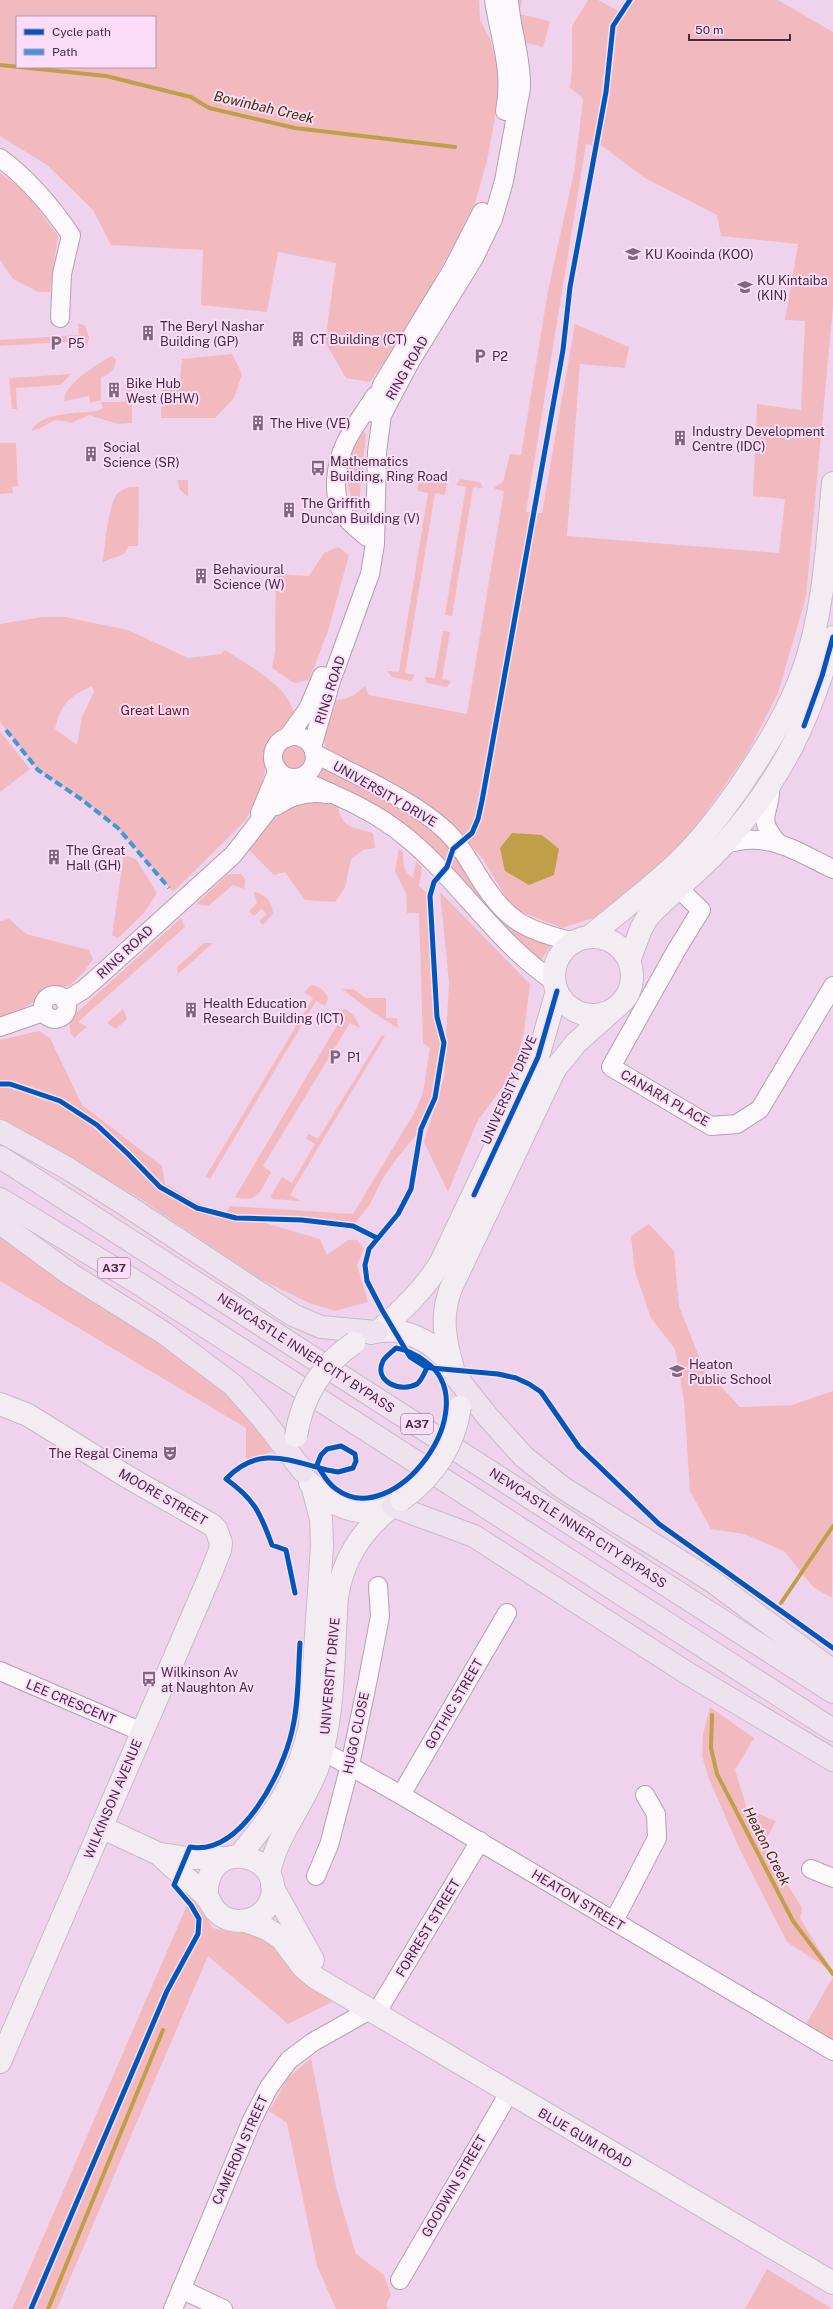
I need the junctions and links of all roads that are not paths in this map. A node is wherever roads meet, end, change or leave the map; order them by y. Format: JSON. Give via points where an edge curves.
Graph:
{"nodes":[{"id":1,"x":494,"y":0,"type":"edge"},
{"id":2,"x":509,"y":0,"type":"edge"},
{"id":3,"x":0,"y":158,"type":"edge"},
{"id":4,"x":60,"y":318,"type":"dead end"},
{"id":5,"x":382,"y":385,"type":"junction"},
{"id":6,"x":833,"y":483,"type":"edge"},
{"id":7,"x":367,"y":537,"type":"junction"},
{"id":8,"x":833,"y":636,"type":"edge"},
{"id":9,"x":287,"y":738,"type":"junction"},
{"id":10,"x":313,"y":750,"type":"junction"},
{"id":11,"x":289,"y":775,"type":"junction"},
{"id":12,"x":770,"y":786,"type":"junction"},
{"id":13,"x":340,"y":796,"type":"junction"},
{"id":14,"x":269,"y":810,"type":"junction"},
{"id":15,"x":251,"y":832,"type":"junction"},
{"id":16,"x":778,"y":842,"type":"junction"},
{"id":17,"x":723,"y":845,"type":"junction"},
{"id":18,"x":833,"y":869,"type":"edge"},
{"id":19,"x":678,"y":888,"type":"junction"},
{"id":20,"x":582,"y":939,"type":"junction"},
{"id":21,"x":629,"y":961,"type":"junction"},
{"id":22,"x":556,"y":986,"type":"junction"},
{"id":23,"x":833,"y":986,"type":"edge"},
{"id":24,"x":614,"y":1009,"type":"junction"},
{"id":25,"x":0,"y":1027,"type":"edge"},
{"id":26,"x":0,"y":1131,"type":"edge"},
{"id":27,"x":0,"y":1157,"type":"edge"},
{"id":28,"x":0,"y":1199,"type":"edge"},
{"id":29,"x":0,"y":1223,"type":"edge"},
{"id":30,"x":377,"y":1331,"type":"junction"},
{"id":31,"x":455,"y":1373,"type":"junction"},
{"id":32,"x":0,"y":1404,"type":"edge"},
{"id":33,"x":307,"y":1478,"type":"junction"},
{"id":34,"x":395,"y":1504,"type":"junction"},
{"id":35,"x":219,"y":1534,"type":"joint"},
{"id":36,"x":378,"y":1586,"type":"dead end"},
{"id":37,"x":507,"y":1614,"type":"dead end"},
{"id":38,"x":0,"y":1671,"type":"edge"},
{"id":39,"x":833,"y":1671,"type":"edge"},
{"id":40,"x":833,"y":1692,"type":"edge"},
{"id":41,"x":833,"y":1730,"type":"edge"},
{"id":42,"x":142,"y":1732,"type":"junction"},
{"id":43,"x":323,"y":1751,"type":"junction"},
{"id":44,"x":833,"y":1760,"type":"edge"},
{"id":45,"x":350,"y":1765,"type":"junction"},
{"id":46,"x":401,"y":1795,"type":"junction"},
{"id":47,"x":645,"y":1795,"type":"dead end"},
{"id":48,"x":101,"y":1827,"type":"junction"},
{"id":49,"x":480,"y":1841,"type":"junction"},
{"id":50,"x":159,"y":1854,"type":"junction"},
{"id":51,"x":234,"y":1857,"type":"junction"},
{"id":52,"x":811,"y":1869,"type":"dead end"},
{"id":53,"x":316,"y":1876,"type":"dead end"},
{"id":54,"x":833,"y":1878,"type":"edge"},
{"id":55,"x":270,"y":1880,"type":"junction"},
{"id":56,"x":207,"y":1898,"type":"junction"},
{"id":57,"x":246,"y":1920,"type":"junction"},
{"id":58,"x":614,"y":1921,"type":"junction"},
{"id":59,"x":337,"y":1992,"type":"junction"},
{"id":60,"x":372,"y":2013,"type":"junction"},
{"id":61,"x":6,"y":2032,"type":"edge"},
{"id":62,"x":833,"y":2051,"type":"edge"},
{"id":63,"x":0,"y":2062,"type":"edge"},
{"id":64,"x":509,"y":2093,"type":"junction"},
{"id":65,"x":400,"y":2280,"type":"dead end"},
{"id":66,"x":833,"y":2283,"type":"edge"},
{"id":67,"x":181,"y":2289,"type":"junction"},
{"id":68,"x":173,"y":2309,"type":"edge"},
{"id":69,"x":223,"y":2309,"type":"edge"}],
"edges":[{"from":1,"to":5,"type":"street","name":"RING ROAD","via":[[509,80],[507,102],[488,193],[472,234]]},
{"from":2,"to":10,"type":"street","name":"RING ROAD","via":[[511,23],[522,69],[521,88],[498,201],[474,258],[410,362],[382,415],[377,452],[375,544],[370,574],[331,681]]},
{"from":3,"to":4,"type":"street","via":[[28,182],[52,208],[71,235],[62,274]]},
{"from":5,"to":7,"type":"street","name":"RING ROAD","via":[[372,422]]},
{"from":5,"to":7,"type":"street","via":[[342,447],[338,463],[336,490],[339,508],[348,521]]},
{"from":6,"to":20,"type":"main road","via":[[824,578],[816,625],[803,671],[784,715],[762,755],[712,825],[675,864]]},
{"from":7,"to":9,"type":"street","name":"RING ROAD","via":[[363,566],[347,614],[308,709]]},
{"from":8,"to":12,"type":"main road","via":[[804,726]]},
{"from":9,"to":10,"type":"street","via":[[301,738]]},
{"from":9,"to":11,"type":"street","via":[[277,744],[273,760]]},
{"from":10,"to":11,"type":"street","via":[[314,762],[311,769]]},
{"from":10,"to":20,"type":"street","name":"UNIVERSITY DRIVE","via":[[408,804],[444,830],[490,895],[509,917],[544,935]]},
{"from":11,"to":13,"type":"street","name":"UNIVERSITY DRIVE"},
{"from":11,"to":14,"type":"street","name":"RING ROAD"},
{"from":11,"to":15,"type":"street","name":"RING ROAD"},
{"from":12,"to":16,"type":"street","via":[[771,796],[764,822]]},
{"from":12,"to":17,"type":"main road"},
{"from":13,"to":14,"type":"street","via":[[315,793],[291,796]]},
{"from":13,"to":22,"type":"street","name":"UNIVERSITY DRIVE","via":[[383,819],[406,837],[504,939]]},
{"from":14,"to":15,"type":"street","name":"RING ROAD"},
{"from":15,"to":25,"type":"street","name":"RING ROAD","via":[[233,855],[98,977],[65,1001],[66,1009],[59,1019],[51,1019],[43,1012]]},
{"from":16,"to":17,"type":"street","via":[[745,839]]},
{"from":16,"to":18,"type":"street"},
{"from":17,"to":19,"type":"main road"},
{"from":19,"to":21,"type":"main road","via":[[647,918]]},
{"from":19,"to":23,"type":"street","name":"CANARA PLACE","via":[[701,910],[612,1066],[711,1126],[737,1124],[760,1109]]},
{"from":20,"to":21,"type":"main road","via":[[610,941],[622,949]]},
{"from":20,"to":22,"type":"main road","via":[[566,949],[559,958],[555,970]]},
{"from":21,"to":24,"type":"main road","via":[[632,974],[630,988],[624,1000]]},
{"from":22,"to":24,"type":"main road","via":[[571,1009],[581,1014],[604,1014]]},
{"from":22,"to":30,"type":"main road","name":"UNIVERSITY DRIVE","via":[[546,1036],[534,1068],[441,1262],[412,1302]]},
{"from":24,"to":31,"type":"main road","via":[[576,1043],[555,1069],[451,1288],[445,1307],[444,1327]]},
{"from":26,"to":30,"type":"highway","via":[[67,1168],[129,1207],[293,1316],[321,1327]]},
{"from":27,"to":40,"type":"highway","name":"NEWCASTLE INNER CITY BYPASS","number":"A37"},
{"from":28,"to":41,"type":"highway","number":"A37","via":[[133,1280]]},
{"from":29,"to":33,"type":"highway","via":[[70,1274],[164,1333],[233,1385],[262,1418]]},
{"from":30,"to":31,"type":"main road","via":[[397,1331],[416,1337],[438,1351]]},
{"from":30,"to":33,"type":"main road","name":"UNIVERSITY DRIVE","bridge":true,"via":[[354,1342],[328,1365],[315,1382],[302,1410],[296,1436],[296,1452]]},
{"from":31,"to":34,"type":"main road","name":"UNIVERSITY DRIVE","bridge":true,"via":[[460,1407],[453,1435],[441,1461],[423,1483]]},
{"from":31,"to":39,"type":"highway","via":[[488,1417],[524,1457],[563,1488],[712,1581]]},
{"from":32,"to":35,"type":"main road","name":"MOORE STREET","via":[[38,1421],[126,1476],[204,1520]]},
{"from":33,"to":34,"type":"main road","via":[[326,1499],[341,1506],[370,1511]]},
{"from":33,"to":51,"type":"main road","name":"UNIVERSITY DRIVE","via":[[321,1519],[322,1539],[310,1726],[293,1781],[279,1806]]},
{"from":34,"to":43,"type":"main road","name":"UNIVERSITY DRIVE","via":[[367,1529],[355,1545],[340,1578],[329,1717]]},
{"from":34,"to":44,"type":"highway","via":[[474,1536],[687,1673]]},
{"from":35,"to":42,"type":"main road","name":"WILKINSON AVENUE","via":[[221,1542],[218,1556]]},
{"from":36,"to":45,"type":"street","name":"HUGO CLOSE","via":[[380,1616]]},
{"from":37,"to":46,"type":"street","name":"GOTHIC STREET"},
{"from":38,"to":42,"type":"street","name":"LEE CRESCENT"},
{"from":42,"to":48,"type":"main road","name":"WILKINSON AVENUE"},
{"from":43,"to":45,"type":"street","name":"HEATON STREET"},
{"from":43,"to":55,"type":"main road","name":"UNIVERSITY DRIVE","via":[[310,1785],[278,1841]]},
{"from":45,"to":46,"type":"street","name":"HEATON STREET"},
{"from":45,"to":53,"type":"street","name":"HUGO CLOSE","via":[[329,1845]]},
{"from":46,"to":49,"type":"street","name":"HEATON STREET"},
{"from":47,"to":58,"type":"street","via":[[656,1814],[656,1838]]},
{"from":48,"to":50,"type":"main road","name":"BLUE GUM ROAD"},
{"from":48,"to":61,"type":"main road","name":"WILKINSON AVENUE"},
{"from":49,"to":58,"type":"street","name":"HEATON STREET"},
{"from":49,"to":60,"type":"street","name":"FORREST STREET"},
{"from":50,"to":51,"type":"main road","name":"BLUE GUM ROAD","via":[[187,1858]]},
{"from":50,"to":56,"type":"main road","name":"BLUE GUM ROAD"},
{"from":51,"to":55,"type":"main road","name":"BLUE GUM ROAD","via":[[259,1862]]},
{"from":51,"to":56,"type":"main road","via":[[218,1864],[210,1873]]},
{"from":52,"to":54,"type":"street"},
{"from":55,"to":57,"type":"main road","via":[[271,1898],[266,1908],[257,1916]]},
{"from":55,"to":59,"type":"main road","name":"BLUE GUM ROAD","via":[[313,1960]]},
{"from":56,"to":57,"type":"main road","name":"BLUE GUM ROAD","via":[[222,1916],[234,1921]]},
{"from":57,"to":59,"type":"main road","name":"BLUE GUM ROAD","via":[[281,1938],[302,1967]]},
{"from":58,"to":62,"type":"street","name":"HEATON STREET"},
{"from":59,"to":60,"type":"main road","name":"BLUE GUM ROAD"},
{"from":60,"to":64,"type":"main road","name":"BLUE GUM ROAD"},
{"from":60,"to":67,"type":"street","name":"CAMERON STREET","via":[[313,2042],[289,2060],[269,2087],[252,2120]]},
{"from":61,"to":63,"type":"main road","name":"WILKINSON AVENUE"},
{"from":64,"to":65,"type":"street","name":"GOODWIN STREET"},
{"from":64,"to":66,"type":"main road","name":"BLUE GUM ROAD"},
{"from":67,"to":68,"type":"street","name":"CAMERON STREET"},
{"from":67,"to":69,"type":"street"}]}
